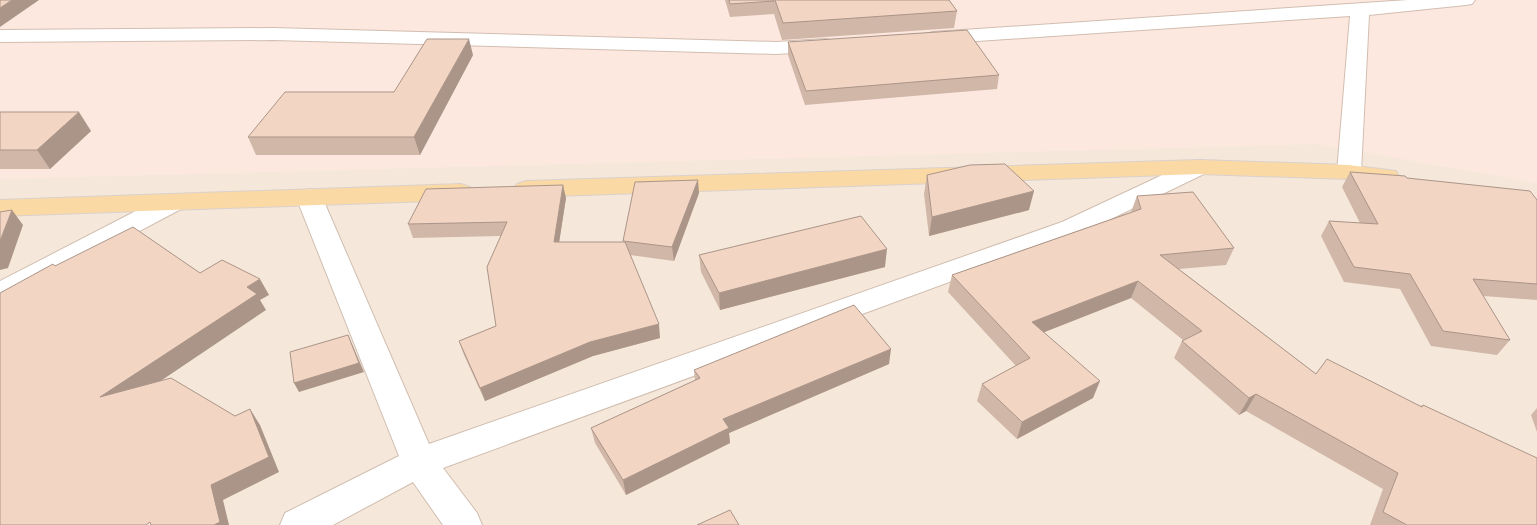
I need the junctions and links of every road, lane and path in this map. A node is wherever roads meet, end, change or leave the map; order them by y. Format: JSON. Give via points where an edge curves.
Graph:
{"nodes":[{"id":1,"x":1466,"y":0,"type":"edge"},
{"id":2,"x":1360,"y":10,"type":"junction"},
{"id":3,"x":0,"y":36,"type":"edge"},
{"id":4,"x":914,"y":39,"type":"edge"},
{"id":5,"x":845,"y":44,"type":"edge"},
{"id":6,"x":1199,"y":168,"type":"junction"},
{"id":7,"x":1349,"y":172,"type":"junction"},
{"id":8,"x":1406,"y":178,"type":"edge"},
{"id":9,"x":308,"y":197,"type":"junction"},
{"id":10,"x":172,"y":203,"type":"junction"},
{"id":11,"x":0,"y":208,"type":"edge"},
{"id":12,"x":0,"y":293,"type":"edge"},
{"id":13,"x":419,"y":462,"type":"junction"},
{"id":14,"x":298,"y":525,"type":"edge"},
{"id":15,"x":464,"y":525,"type":"edge"}],
"edges":[{"from":1,"to":2,"type":"street"},
{"from":2,"to":4,"type":"street"},
{"from":2,"to":7,"type":"street"},
{"from":3,"to":5,"type":"street","via":[[272,34],[776,48]]},
{"from":6,"to":7,"type":"main road"},
{"from":6,"to":9,"type":"main road"},
{"from":6,"to":13,"type":"street","via":[[1071,228]]},
{"from":7,"to":8,"type":"main road"},
{"from":9,"to":10,"type":"main road"},
{"from":9,"to":13,"type":"street"},
{"from":10,"to":11,"type":"main road"},
{"from":10,"to":12,"type":"street"},
{"from":13,"to":14,"type":"street"},
{"from":13,"to":15,"type":"street"}]}
